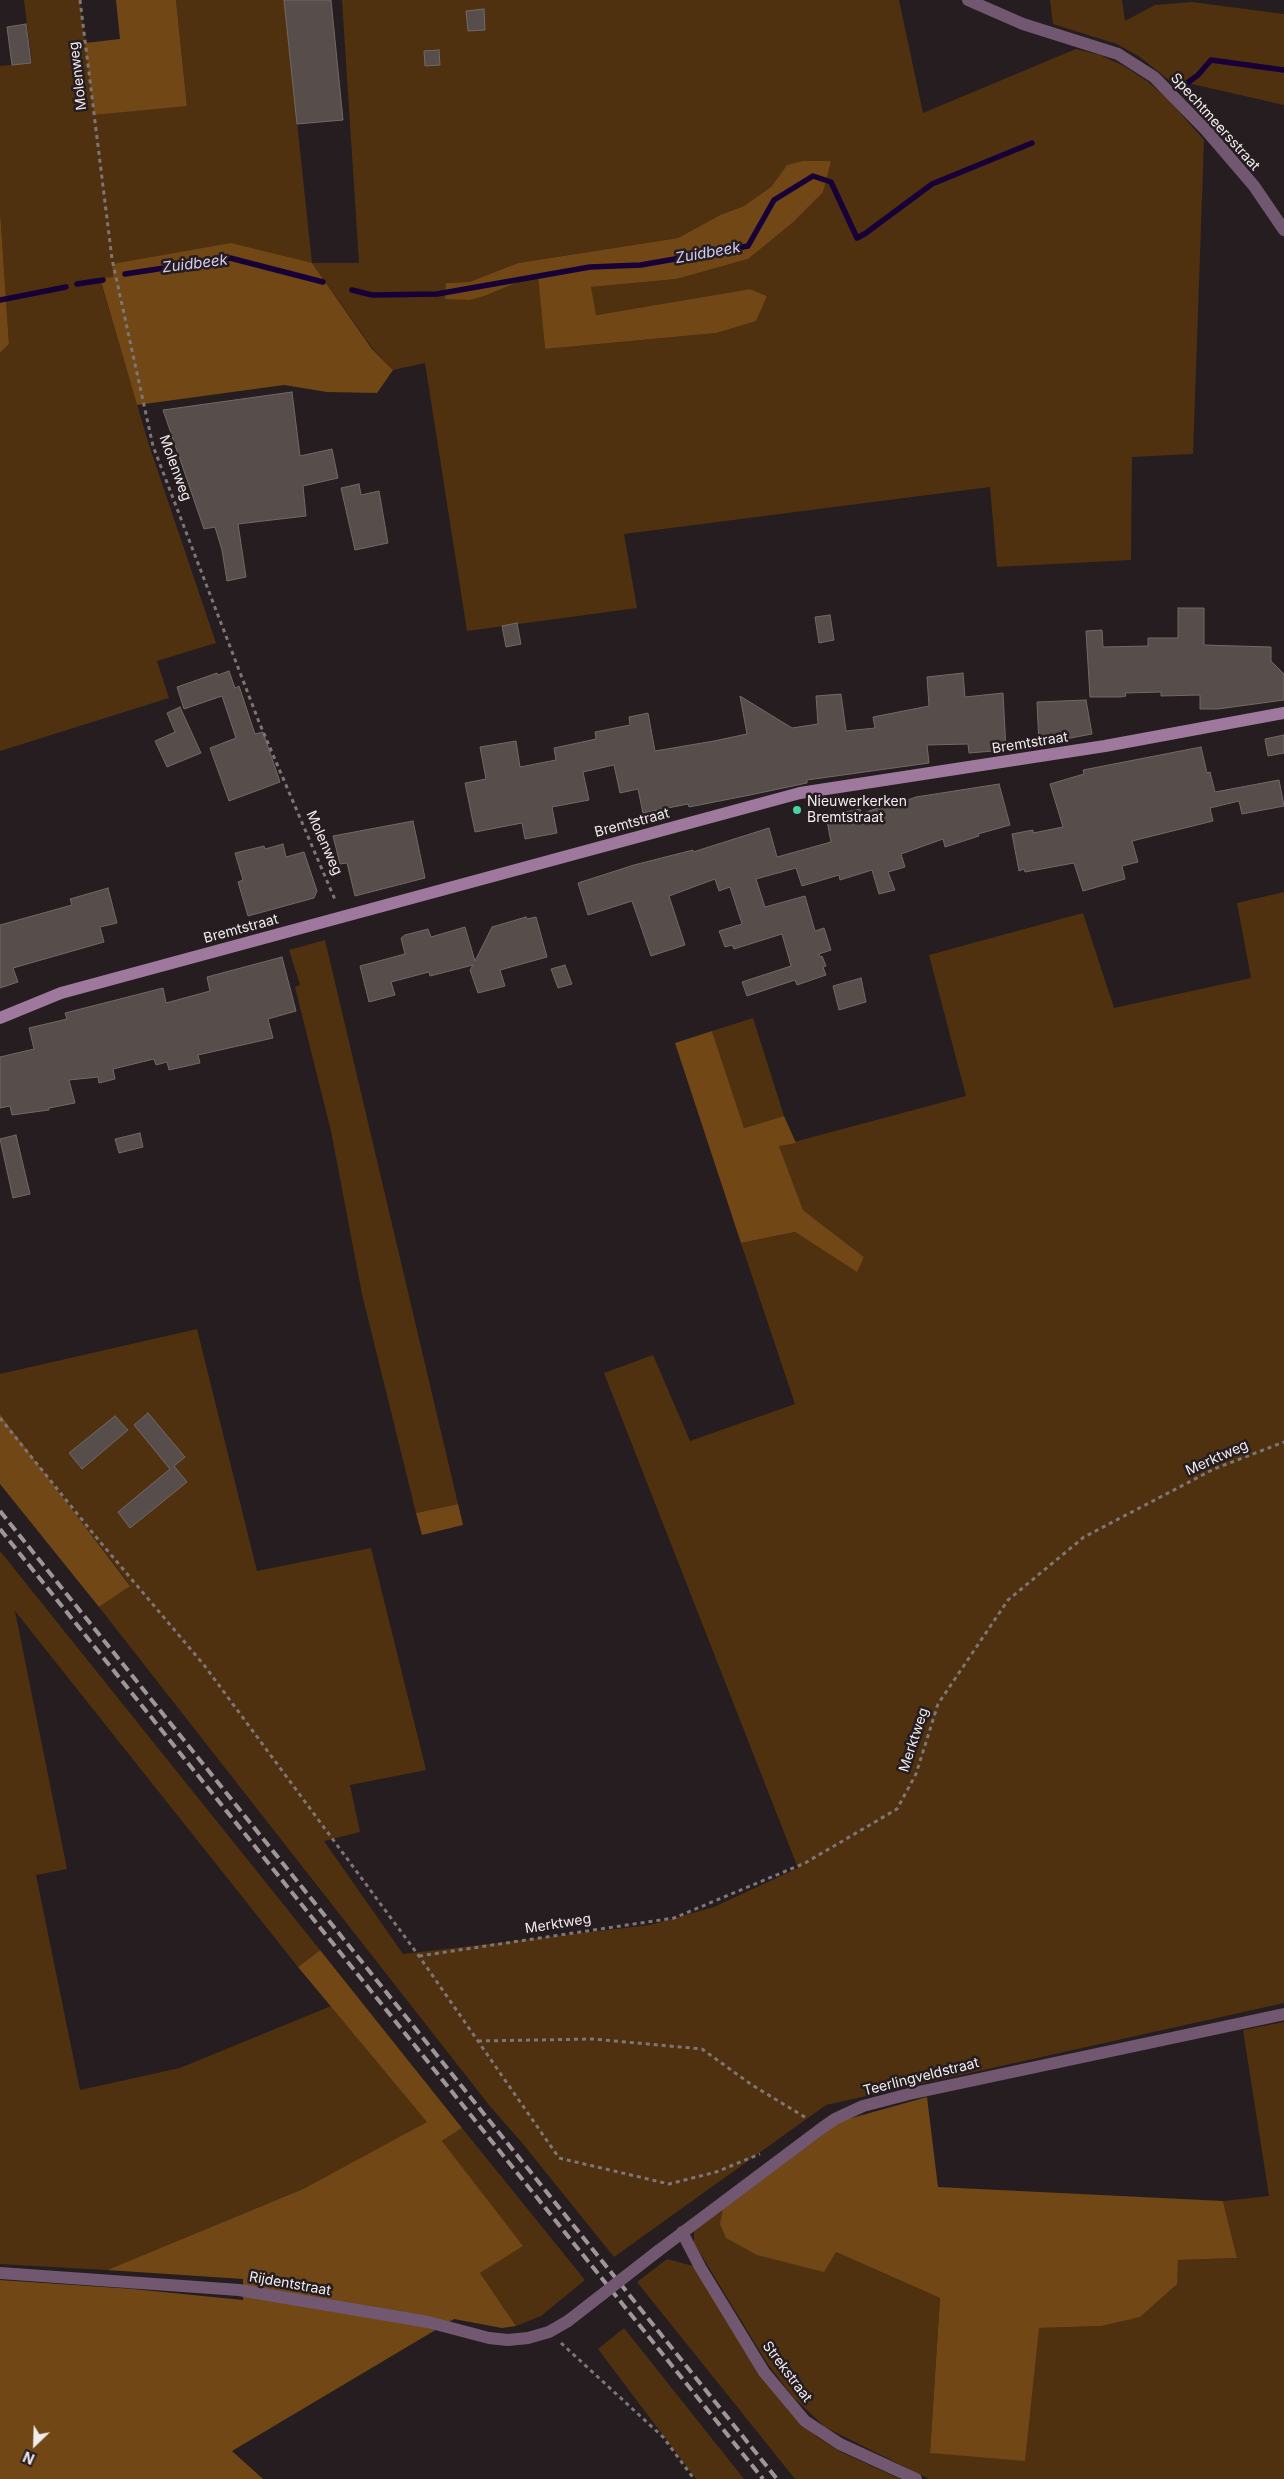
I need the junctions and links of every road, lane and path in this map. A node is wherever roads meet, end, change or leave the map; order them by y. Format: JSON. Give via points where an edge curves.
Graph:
{"nodes":[{"id":1,"x":80,"y":0,"type":"edge"},
{"id":2,"x":968,"y":0,"type":"edge"},
{"id":3,"x":1284,"y":230,"type":"edge"},
{"id":4,"x":1284,"y":713,"type":"edge"},
{"id":5,"x":338,"y":918,"type":"junction"},
{"id":6,"x":0,"y":1018,"type":"edge"},
{"id":7,"x":0,"y":1418,"type":"edge"},
{"id":8,"x":1284,"y":1442,"type":"edge"},
{"id":9,"x":419,"y":1956,"type":"junction"},
{"id":10,"x":1284,"y":2014,"type":"edge"},
{"id":11,"x":477,"y":2041,"type":"junction"},
{"id":12,"x":822,"y":2128,"type":"junction"},
{"id":13,"x":768,"y":2151,"type":"dead end"},
{"id":14,"x":682,"y":2232,"type":"junction"},
{"id":15,"x":0,"y":2273,"type":"edge"},
{"id":16,"x":568,"y":2321,"type":"joint"},
{"id":17,"x":549,"y":2332,"type":"junction"},
{"id":18,"x":694,"y":2479,"type":"edge"},
{"id":19,"x":916,"y":2479,"type":"edge"}],
"edges":[{"from":1,"to":5,"type":"path","name":"Molenweg","via":[[112,259],[153,446],[259,722],[335,896]]},
{"from":2,"to":3,"type":"street","name":"Spechtmeersstraat","via":[[1023,24],[1118,54],[1154,77],[1248,179]]},
{"from":4,"to":5,"type":"street","name":"Bremtstraat","via":[[1105,746],[800,793]]},
{"from":5,"to":6,"type":"street","name":"Bremtstraat","via":[[61,993]]},
{"from":7,"to":9,"type":"path","via":[[204,1664]]},
{"from":8,"to":9,"type":"path","name":"Merktweg","via":[[1214,1469],[1084,1537],[1008,1600],[938,1704],[916,1774],[897,1809],[805,1863],[674,1918]]},
{"from":9,"to":11,"type":"path"},
{"from":10,"to":12,"type":"street","name":"Teerlingveldstraat","via":[[909,2094],[863,2106]]},
{"from":11,"to":12,"type":"path","via":[[593,2039],[702,2049],[752,2085]]},
{"from":11,"to":13,"type":"path","via":[[559,2158],[669,2184],[716,2172]]},
{"from":12,"to":14,"type":"street","name":"Teerlingveldstraat"},
{"from":14,"to":16,"type":"street","name":"Teerlingveldstraat","bridge":true},
{"from":14,"to":19,"type":"street","name":"Strekstraat","via":[[764,2372],[805,2421],[840,2444]]},
{"from":15,"to":17,"type":"street","name":"Rijdentstraat","via":[[239,2290],[428,2322],[498,2339],[528,2338]]},
{"from":16,"to":17,"type":"street","name":"Rijdentstraat"},
{"from":17,"to":18,"type":"path","via":[[663,2437]]}]}
